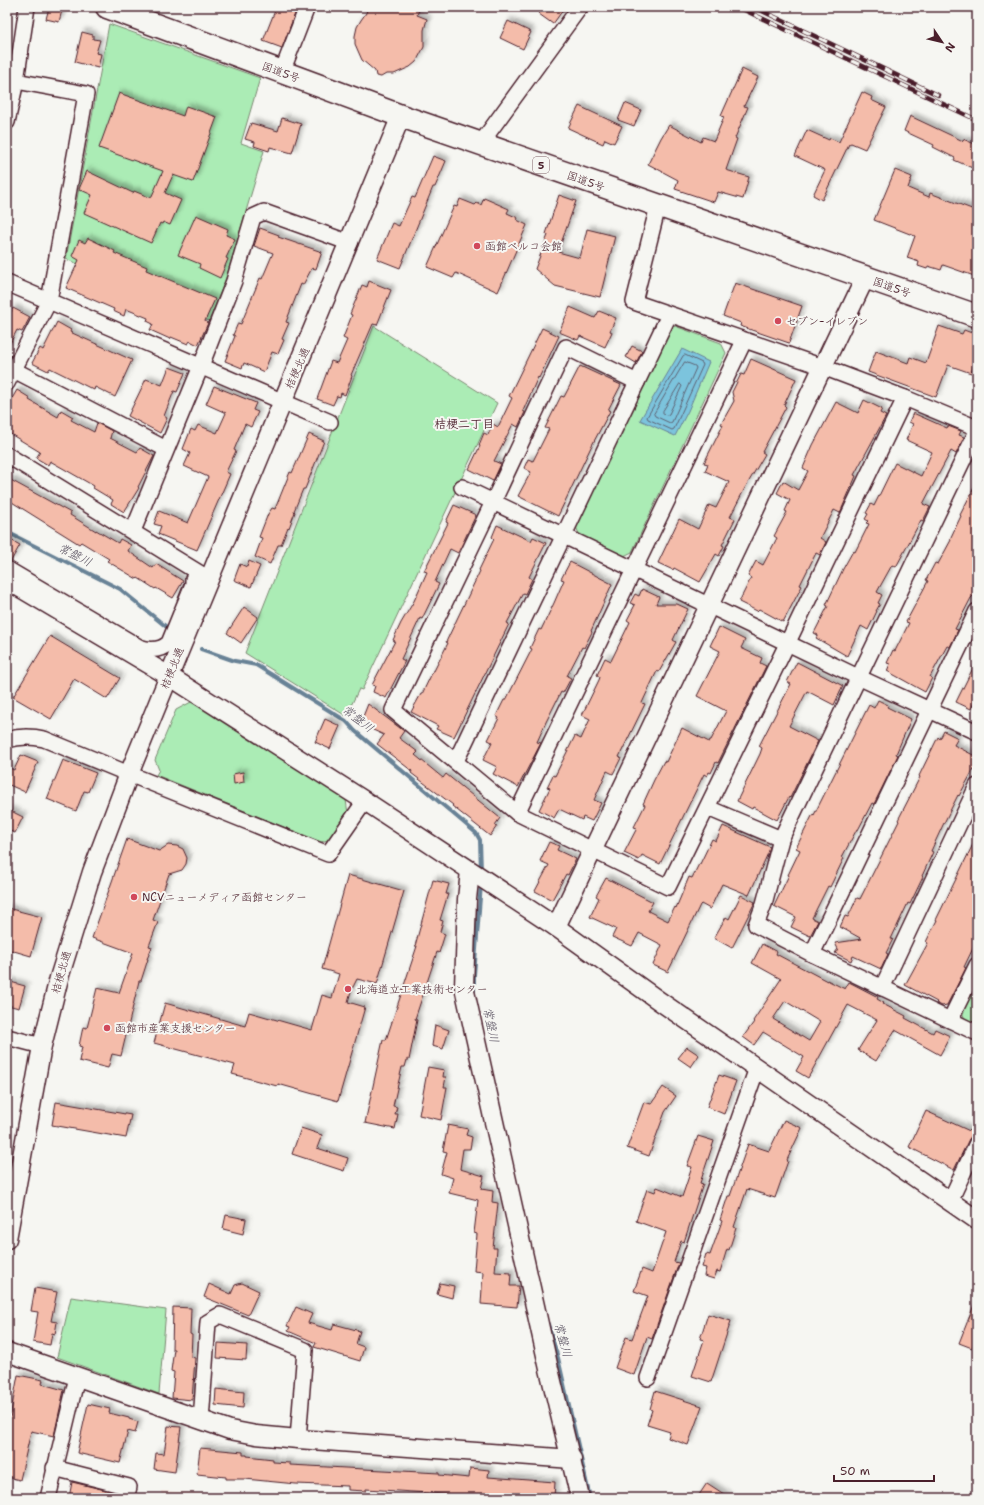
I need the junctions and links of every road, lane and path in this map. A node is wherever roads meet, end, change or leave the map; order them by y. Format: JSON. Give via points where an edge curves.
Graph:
{"nodes":[{"id":1,"x":27,"y":7,"type":"edge"},
{"id":2,"x":107,"y":7,"type":"edge"},
{"id":3,"x":308,"y":7,"type":"edge"},
{"id":4,"x":580,"y":7,"type":"edge"},
{"id":5,"x":282,"y":72,"type":"junction"},
{"id":6,"x":16,"y":81,"type":"junction"},
{"id":7,"x":401,"y":116,"type":"junction"},
{"id":8,"x":7,"y":122,"type":"edge"},
{"id":9,"x":481,"y":143,"type":"junction"},
{"id":10,"x":658,"y":206,"type":"junction"},
{"id":11,"x":350,"y":243,"type":"junction"},
{"id":12,"x":865,"y":278,"type":"junction"},
{"id":13,"x":7,"y":283,"type":"edge"},
{"id":14,"x":49,"y":301,"type":"junction"},
{"id":15,"x":669,"y":314,"type":"junction"},
{"id":16,"x":977,"y":316,"type":"edge"},
{"id":17,"x":744,"y":341,"type":"junction"},
{"id":18,"x":201,"y":366,"type":"junction"},
{"id":19,"x":823,"y":367,"type":"junction"},
{"id":20,"x":14,"y":370,"type":"junction"},
{"id":21,"x":637,"y":382,"type":"junction"},
{"id":22,"x":7,"y":383,"type":"edge"},
{"id":23,"x":905,"y":398,"type":"junction"},
{"id":24,"x":282,"y":401,"type":"junction"},
{"id":25,"x":330,"y":422,"type":"dead end"},
{"id":26,"x":977,"y":428,"type":"edge"},
{"id":27,"x":977,"y":431,"type":"edge"},
{"id":28,"x":166,"y":449,"type":"junction"},
{"id":29,"x":7,"y":455,"type":"edge"},
{"id":30,"x":462,"y":487,"type":"dead end"},
{"id":31,"x":493,"y":502,"type":"junction"},
{"id":32,"x":133,"y":531,"type":"junction"},
{"id":33,"x":563,"y":535,"type":"junction"},
{"id":34,"x":7,"y":569,"type":"edge"},
{"id":35,"x":634,"y":569,"type":"junction"},
{"id":36,"x":201,"y":579,"type":"junction"},
{"id":37,"x":7,"y":580,"type":"edge"},
{"id":38,"x":709,"y":605,"type":"junction"},
{"id":39,"x":977,"y":611,"type":"edge"},
{"id":40,"x":788,"y":642,"type":"junction"},
{"id":41,"x":169,"y":676,"type":"junction"},
{"id":42,"x":858,"y":677,"type":"junction"},
{"id":43,"x":930,"y":710,"type":"junction"},
{"id":44,"x":977,"y":732,"type":"edge"},
{"id":45,"x":7,"y":740,"type":"edge"},
{"id":46,"x":456,"y":761,"type":"junction"},
{"id":47,"x":129,"y":774,"type":"junction"},
{"id":48,"x":977,"y":786,"type":"edge"},
{"id":49,"x":365,"y":802,"type":"junction"},
{"id":50,"x":708,"y":808,"type":"junction"},
{"id":51,"x":516,"y":813,"type":"junction"},
{"id":52,"x":781,"y":840,"type":"junction"},
{"id":53,"x":593,"y":850,"type":"junction"},
{"id":54,"x":479,"y":877,"type":"junction"},
{"id":55,"x":556,"y":928,"type":"junction"},
{"id":56,"x":812,"y":954,"type":"junction"},
{"id":57,"x":977,"y":965,"type":"edge"},
{"id":58,"x":882,"y":988,"type":"junction"},
{"id":59,"x":950,"y":1020,"type":"junction"},
{"id":60,"x":977,"y":1033,"type":"edge"},
{"id":61,"x":7,"y":1037,"type":"edge"},
{"id":62,"x":42,"y":1046,"type":"junction"},
{"id":63,"x":757,"y":1068,"type":"junction"},
{"id":64,"x":977,"y":1143,"type":"edge"},
{"id":65,"x":950,"y":1201,"type":"junction"},
{"id":66,"x":977,"y":1220,"type":"edge"},
{"id":67,"x":7,"y":1239,"type":"edge"},
{"id":68,"x":7,"y":1352,"type":"edge"},
{"id":69,"x":77,"y":1377,"type":"junction"},
{"id":70,"x":648,"y":1378,"type":"dead end"},
{"id":71,"x":201,"y":1421,"type":"junction"},
{"id":72,"x":298,"y":1440,"type":"junction"},
{"id":73,"x":572,"y":1459,"type":"junction"},
{"id":74,"x":54,"y":1468,"type":"junction"},
{"id":75,"x":48,"y":1498,"type":"edge"},
{"id":76,"x":126,"y":1498,"type":"edge"},
{"id":77,"x":580,"y":1498,"type":"edge"}],
"edges":[{"from":1,"to":6,"type":"street"},
{"from":2,"to":5,"type":"highway","name":"国道5号","number":"5"},
{"from":3,"to":5,"type":"street"},
{"from":4,"to":9,"type":"street"},
{"from":5,"to":7,"type":"highway","name":"国道5号","number":"5"},
{"from":6,"to":8,"type":"street"},
{"from":6,"to":14,"type":"street","via":[[86,94]]},
{"from":7,"to":9,"type":"highway","name":"国道5号","number":"5"},
{"from":7,"to":11,"type":"street","name":"桔梗北通"},
{"from":9,"to":10,"type":"highway","name":"国道5号","number":"5"},
{"from":10,"to":12,"type":"highway","name":"国道5号","number":"5"},
{"from":10,"to":15,"type":"street","via":[[634,302]]},
{"from":11,"to":18,"type":"street","via":[[264,212],[253,217],[234,281]]},
{"from":11,"to":24,"type":"street","name":"桔梗北通"},
{"from":12,"to":16,"type":"highway","name":"国道5号","number":"5"},
{"from":12,"to":19,"type":"street"},
{"from":13,"to":14,"type":"street"},
{"from":14,"to":18,"type":"street"},
{"from":14,"to":20,"type":"street"},
{"from":15,"to":17,"type":"street"},
{"from":15,"to":21,"type":"street"},
{"from":17,"to":19,"type":"street"},
{"from":17,"to":35,"type":"street"},
{"from":18,"to":24,"type":"street"},
{"from":18,"to":28,"type":"street"},
{"from":19,"to":23,"type":"street"},
{"from":19,"to":38,"type":"street"},
{"from":20,"to":22,"type":"street"},
{"from":20,"to":28,"type":"street"},
{"from":21,"to":31,"type":"street","via":[[566,346]]},
{"from":21,"to":33,"type":"street"},
{"from":23,"to":26,"type":"street"},
{"from":23,"to":40,"type":"street"},
{"from":24,"to":25,"type":"street"},
{"from":24,"to":36,"type":"street","name":"桔梗北通"},
{"from":27,"to":42,"type":"street"},
{"from":28,"to":32,"type":"street"},
{"from":29,"to":32,"type":"street"},
{"from":30,"to":31,"type":"street"},
{"from":31,"to":33,"type":"street"},
{"from":31,"to":46,"type":"street","via":[[393,710]]},
{"from":32,"to":36,"type":"street"},
{"from":33,"to":35,"type":"street"},
{"from":33,"to":46,"type":"street"},
{"from":34,"to":36,"type":"street","via":[[148,651],[165,647],[169,643],[190,590]]},
{"from":35,"to":38,"type":"street"},
{"from":35,"to":51,"type":"street"},
{"from":36,"to":41,"type":"street","name":"桔梗北通"},
{"from":37,"to":41,"type":"street"},
{"from":38,"to":40,"type":"street"},
{"from":38,"to":53,"type":"street"},
{"from":39,"to":43,"type":"street"},
{"from":40,"to":42,"type":"street"},
{"from":40,"to":50,"type":"street"},
{"from":41,"to":47,"type":"street","name":"桔梗北通"},
{"from":41,"to":49,"type":"street"},
{"from":42,"to":43,"type":"street"},
{"from":42,"to":52,"type":"street"},
{"from":43,"to":44,"type":"street"},
{"from":43,"to":56,"type":"street"},
{"from":45,"to":47,"type":"street","via":[[31,736],[44,738]]},
{"from":46,"to":51,"type":"street"},
{"from":47,"to":49,"type":"street","via":[[328,854]]},
{"from":47,"to":62,"type":"street","name":"桔梗北通","via":[[74,927]]},
{"from":48,"to":58,"type":"street"},
{"from":49,"to":54,"type":"street"},
{"from":50,"to":52,"type":"street"},
{"from":50,"to":53,"type":"street","via":[[668,887]]},
{"from":51,"to":53,"type":"street"},
{"from":52,"to":56,"type":"street","via":[[756,925]]},
{"from":53,"to":55,"type":"street"},
{"from":54,"to":55,"type":"street"},
{"from":54,"to":73,"type":"street","via":[[467,899],[464,987],[549,1369]]},
{"from":55,"to":63,"type":"street"},
{"from":56,"to":58,"type":"street"},
{"from":57,"to":59,"type":"street"},
{"from":58,"to":59,"type":"street"},
{"from":59,"to":60,"type":"street"},
{"from":61,"to":62,"type":"street"},
{"from":62,"to":67,"type":"street","name":"桔梗北通"},
{"from":63,"to":65,"type":"street"},
{"from":63,"to":70,"type":"street"},
{"from":64,"to":65,"type":"street"},
{"from":65,"to":66,"type":"street"},
{"from":68,"to":69,"type":"street"},
{"from":69,"to":71,"type":"street"},
{"from":69,"to":74,"type":"street"},
{"from":71,"to":72,"type":"street","via":[[230,1430]]},
{"from":71,"to":72,"type":"street","via":[[208,1322],[220,1315],[305,1350]]},
{"from":72,"to":73,"type":"street"},
{"from":73,"to":77,"type":"street"},
{"from":74,"to":75,"type":"street"},
{"from":74,"to":76,"type":"street","via":[[129,1487]]}]}
